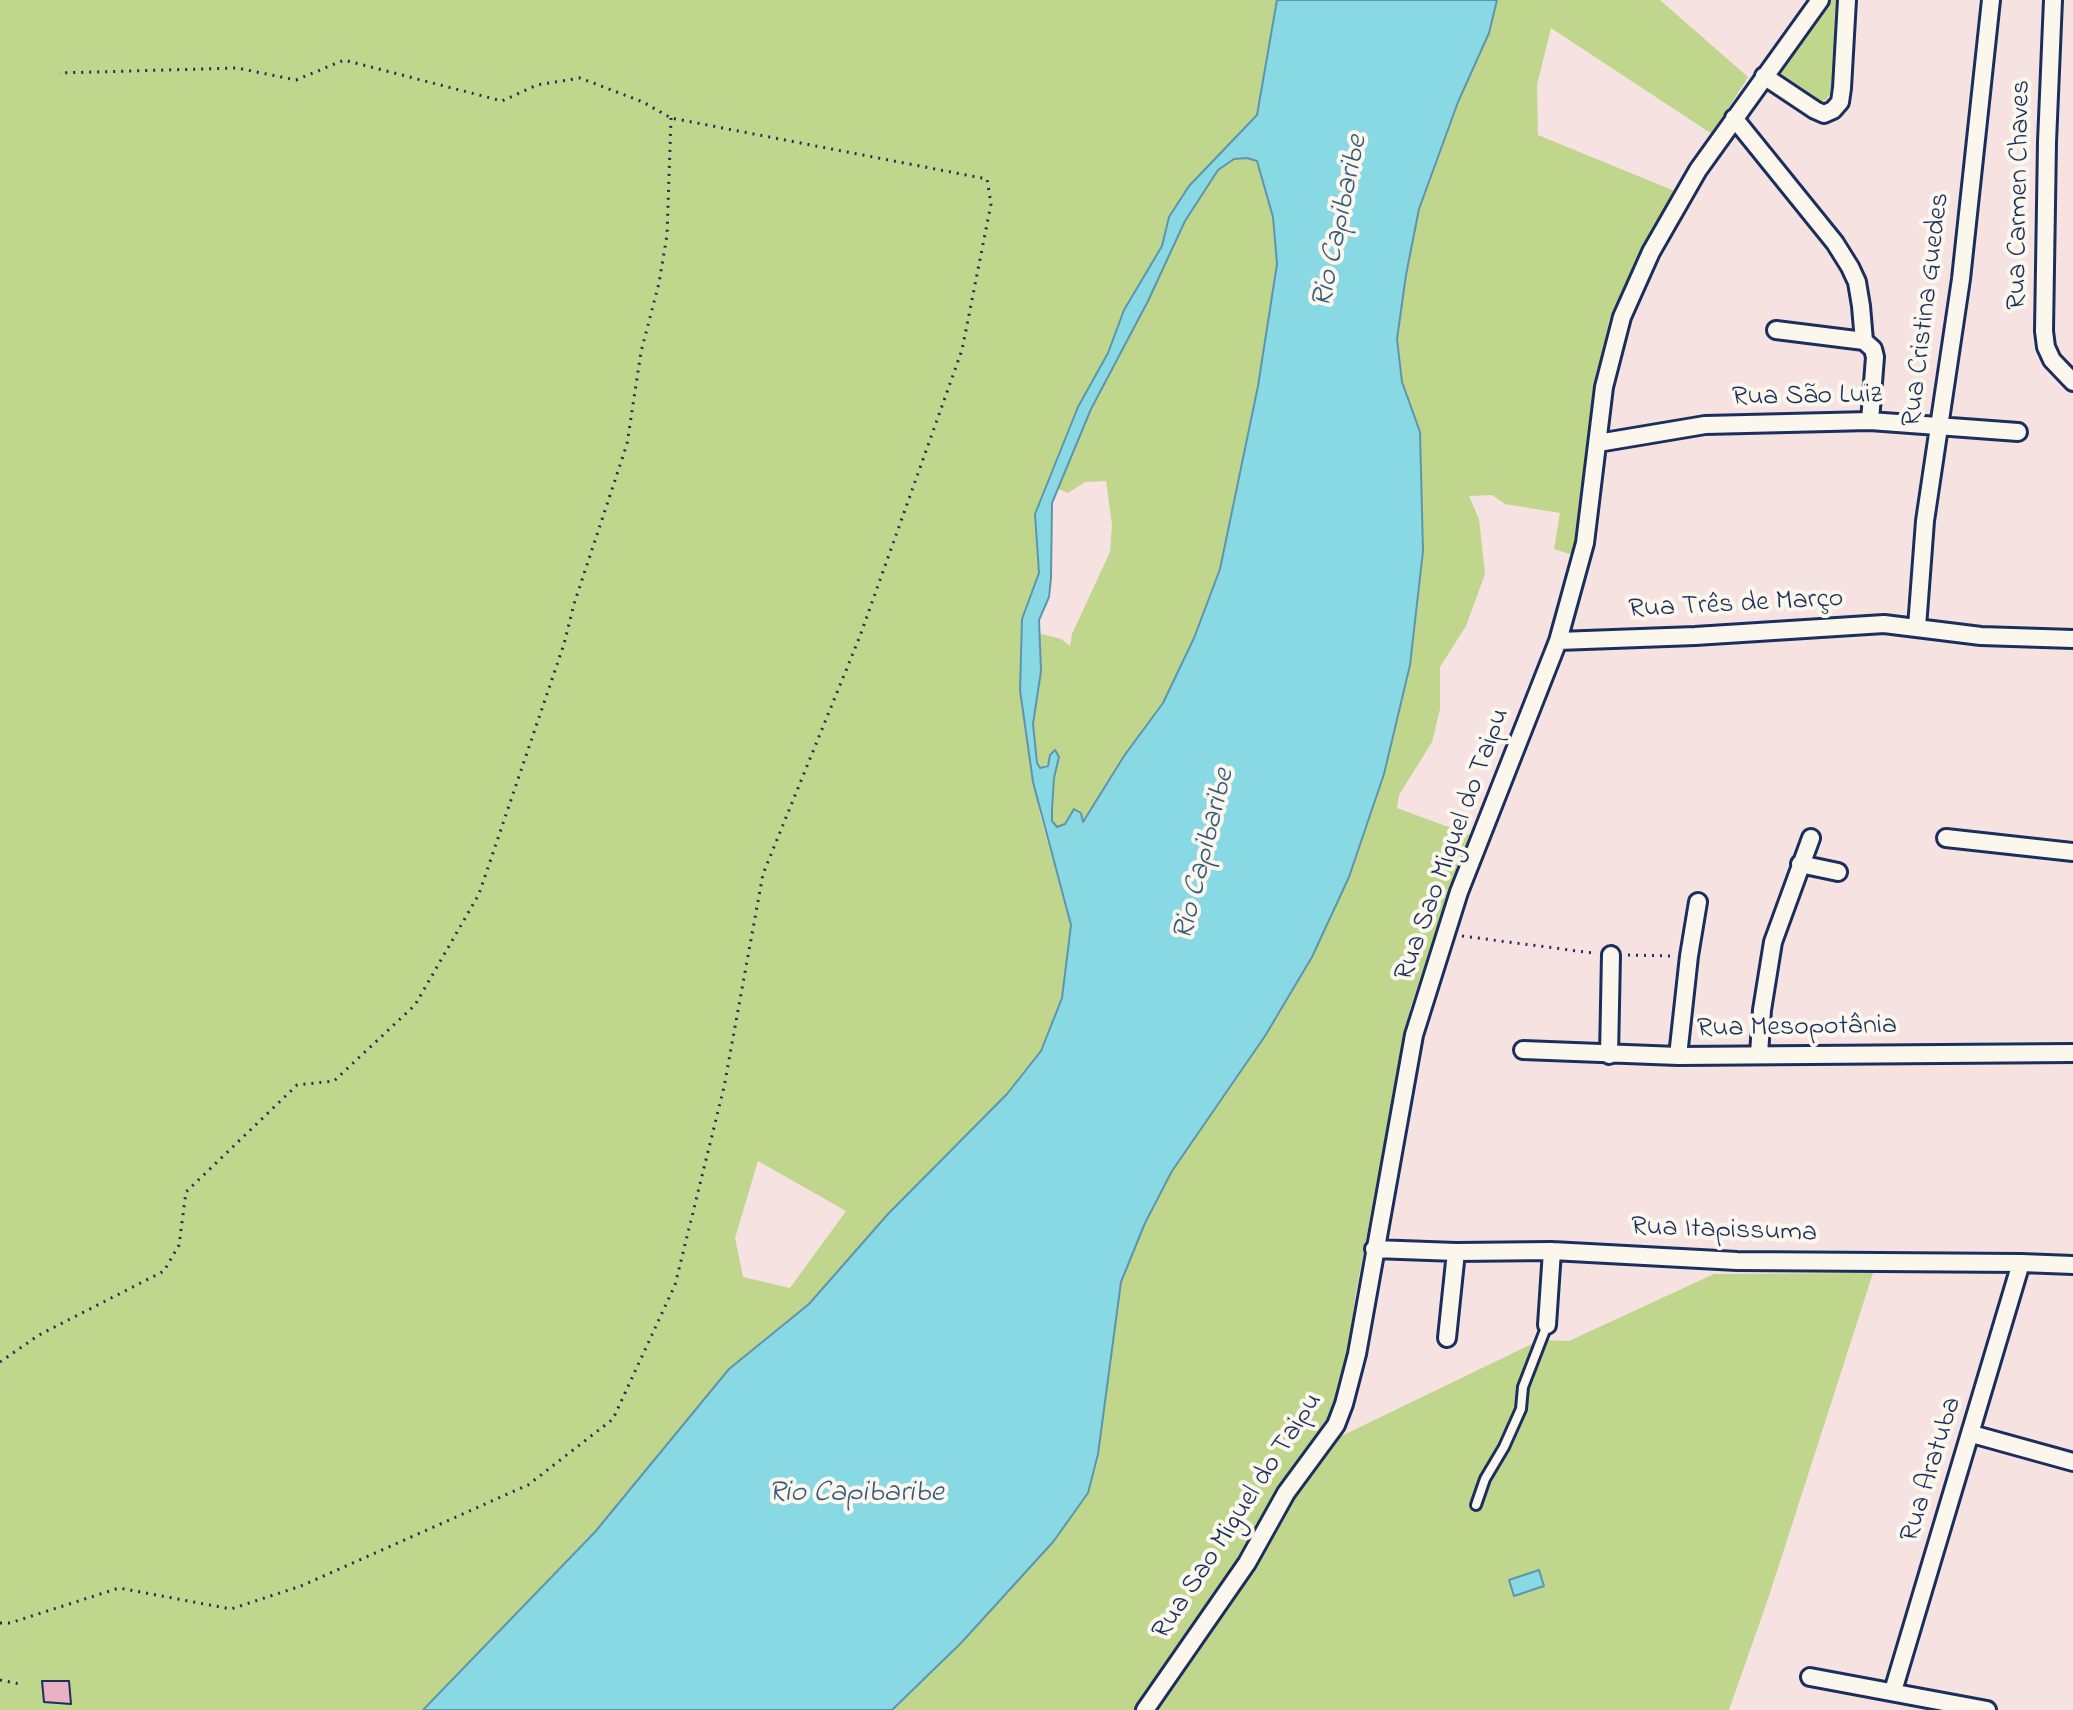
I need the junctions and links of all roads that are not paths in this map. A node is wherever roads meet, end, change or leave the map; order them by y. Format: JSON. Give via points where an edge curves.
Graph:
{"nodes":[{"id":1,"x":1820,"y":0,"type":"edge"},
{"id":2,"x":1847,"y":0,"type":"edge"},
{"id":3,"x":1991,"y":0,"type":"edge"},
{"id":4,"x":2053,"y":0,"type":"edge"},
{"id":5,"x":1764,"y":76,"type":"junction"},
{"id":6,"x":1734,"y":118,"type":"junction"},
{"id":7,"x":1776,"y":330,"type":"dead end"},
{"id":8,"x":1864,"y":341,"type":"junction"},
{"id":9,"x":2073,"y":382,"type":"edge"},
{"id":10,"x":1870,"y":421,"type":"junction"},
{"id":11,"x":1940,"y":425,"type":"junction"},
{"id":12,"x":2018,"y":432,"type":"dead end"},
{"id":13,"x":1598,"y":443,"type":"junction"},
{"id":14,"x":1917,"y":627,"type":"junction"},
{"id":15,"x":2073,"y":639,"type":"edge"},
{"id":16,"x":1558,"y":641,"type":"junction"},
{"id":17,"x":1811,"y":838,"type":"dead end"},
{"id":18,"x":1946,"y":838,"type":"dead end"},
{"id":19,"x":2073,"y":852,"type":"edge"},
{"id":20,"x":1800,"y":864,"type":"junction"},
{"id":21,"x":1838,"y":872,"type":"dead end"},
{"id":22,"x":1698,"y":902,"type":"dead end"},
{"id":23,"x":1611,"y":955,"type":"road end"},
{"id":24,"x":1523,"y":1050,"type":"dead end"},
{"id":25,"x":2073,"y":1053,"type":"edge"},
{"id":26,"x":1759,"y":1054,"type":"junction"},
{"id":27,"x":1609,"y":1055,"type":"junction"},
{"id":28,"x":1678,"y":1056,"type":"junction"},
{"id":29,"x":1374,"y":1249,"type":"junction"},
{"id":30,"x":1552,"y":1251,"type":"junction"},
{"id":31,"x":1456,"y":1252,"type":"junction"},
{"id":32,"x":2021,"y":1263,"type":"junction"},
{"id":33,"x":2073,"y":1265,"type":"edge"},
{"id":34,"x":1547,"y":1325,"type":"joint"},
{"id":35,"x":1447,"y":1338,"type":"dead end"},
{"id":36,"x":1972,"y":1434,"type":"junction"},
{"id":37,"x":2073,"y":1462,"type":"edge"},
{"id":38,"x":1476,"y":1505,"type":"dead end"},
{"id":39,"x":1810,"y":1677,"type":"dead end"},
{"id":40,"x":1893,"y":1691,"type":"junction"},
{"id":41,"x":1145,"y":1710,"type":"edge"},
{"id":42,"x":1987,"y":1710,"type":"edge"}],
"edges":[{"from":1,"to":5,"type":"street","name":"Rua Sao Miguel do Taipu"},
{"from":2,"to":5,"type":"street","via":[[1842,88],[1833,110],[1815,110]]},
{"from":3,"to":11,"type":"street","name":"Rua Cristina Guedes"},
{"from":4,"to":9,"type":"street","name":"Rua Carmen Chaves","via":[[2044,331],[2052,360]]},
{"from":5,"to":6,"type":"street","name":"Rua Sao Miguel do Taipu"},
{"from":6,"to":8,"type":"street","via":[[1850,267],[1857,282]]},
{"from":6,"to":13,"type":"street","name":"Rua Sao Miguel do Taipu","via":[[1698,170],[1633,287],[1604,387]]},
{"from":7,"to":8,"type":"street"},
{"from":8,"to":10,"type":"street","via":[[1875,357]]},
{"from":10,"to":11,"type":"street","name":"Rua São Luiz"},
{"from":10,"to":13,"type":"street","name":"Rua São Luiz","via":[[1705,425]]},
{"from":11,"to":12,"type":"street","name":"Rua São Luiz"},
{"from":11,"to":14,"type":"street","name":"Rua Cristina Guedes","via":[[1925,521]]},
{"from":13,"to":16,"type":"street","name":"Rua Sao Miguel do Taipu","via":[[1585,543]]},
{"from":14,"to":15,"type":"street","name":"Rua Três de Março","via":[[1981,636]]},
{"from":14,"to":16,"type":"street","name":"Rua Três de Março","via":[[1884,624]]},
{"from":16,"to":29,"type":"street","name":"Rua Sao Miguel do Taipu","via":[[1459,892],[1414,1035]]},
{"from":17,"to":20,"type":"street"},
{"from":18,"to":19,"type":"street"},
{"from":20,"to":21,"type":"street"},
{"from":20,"to":26,"type":"street","via":[[1773,942]]},
{"from":22,"to":28,"type":"street"},
{"from":23,"to":27,"type":"street"},
{"from":24,"to":27,"type":"street","name":"Rua Mesopotânia"},
{"from":25,"to":26,"type":"street","name":"Rua Mesopotânia"},
{"from":26,"to":28,"type":"street","name":"Rua Mesopotânia"},
{"from":27,"to":28,"type":"street","name":"Rua Mesopotânia"},
{"from":29,"to":31,"type":"street","name":"Rua Itapissuma"},
{"from":29,"to":41,"type":"street","name":"Rua Sao Miguel do Taipu","via":[[1357,1354],[1336,1425]]},
{"from":30,"to":31,"type":"street","name":"Rua Itapissuma"},
{"from":30,"to":32,"type":"street","name":"Rua Itapissuma","via":[[1737,1261]]},
{"from":30,"to":34,"type":"street"},
{"from":31,"to":35,"type":"street"},
{"from":32,"to":33,"type":"street","name":"Rua Itapissuma"},
{"from":32,"to":36,"type":"street","name":"Rua Aratuba"},
{"from":34,"to":38,"type":"lane","via":[[1523,1387],[1521,1409]]},
{"from":36,"to":37,"type":"street"},
{"from":36,"to":40,"type":"street","name":"Rua Aratuba"},
{"from":39,"to":40,"type":"street"},
{"from":40,"to":42,"type":"street"}]}
